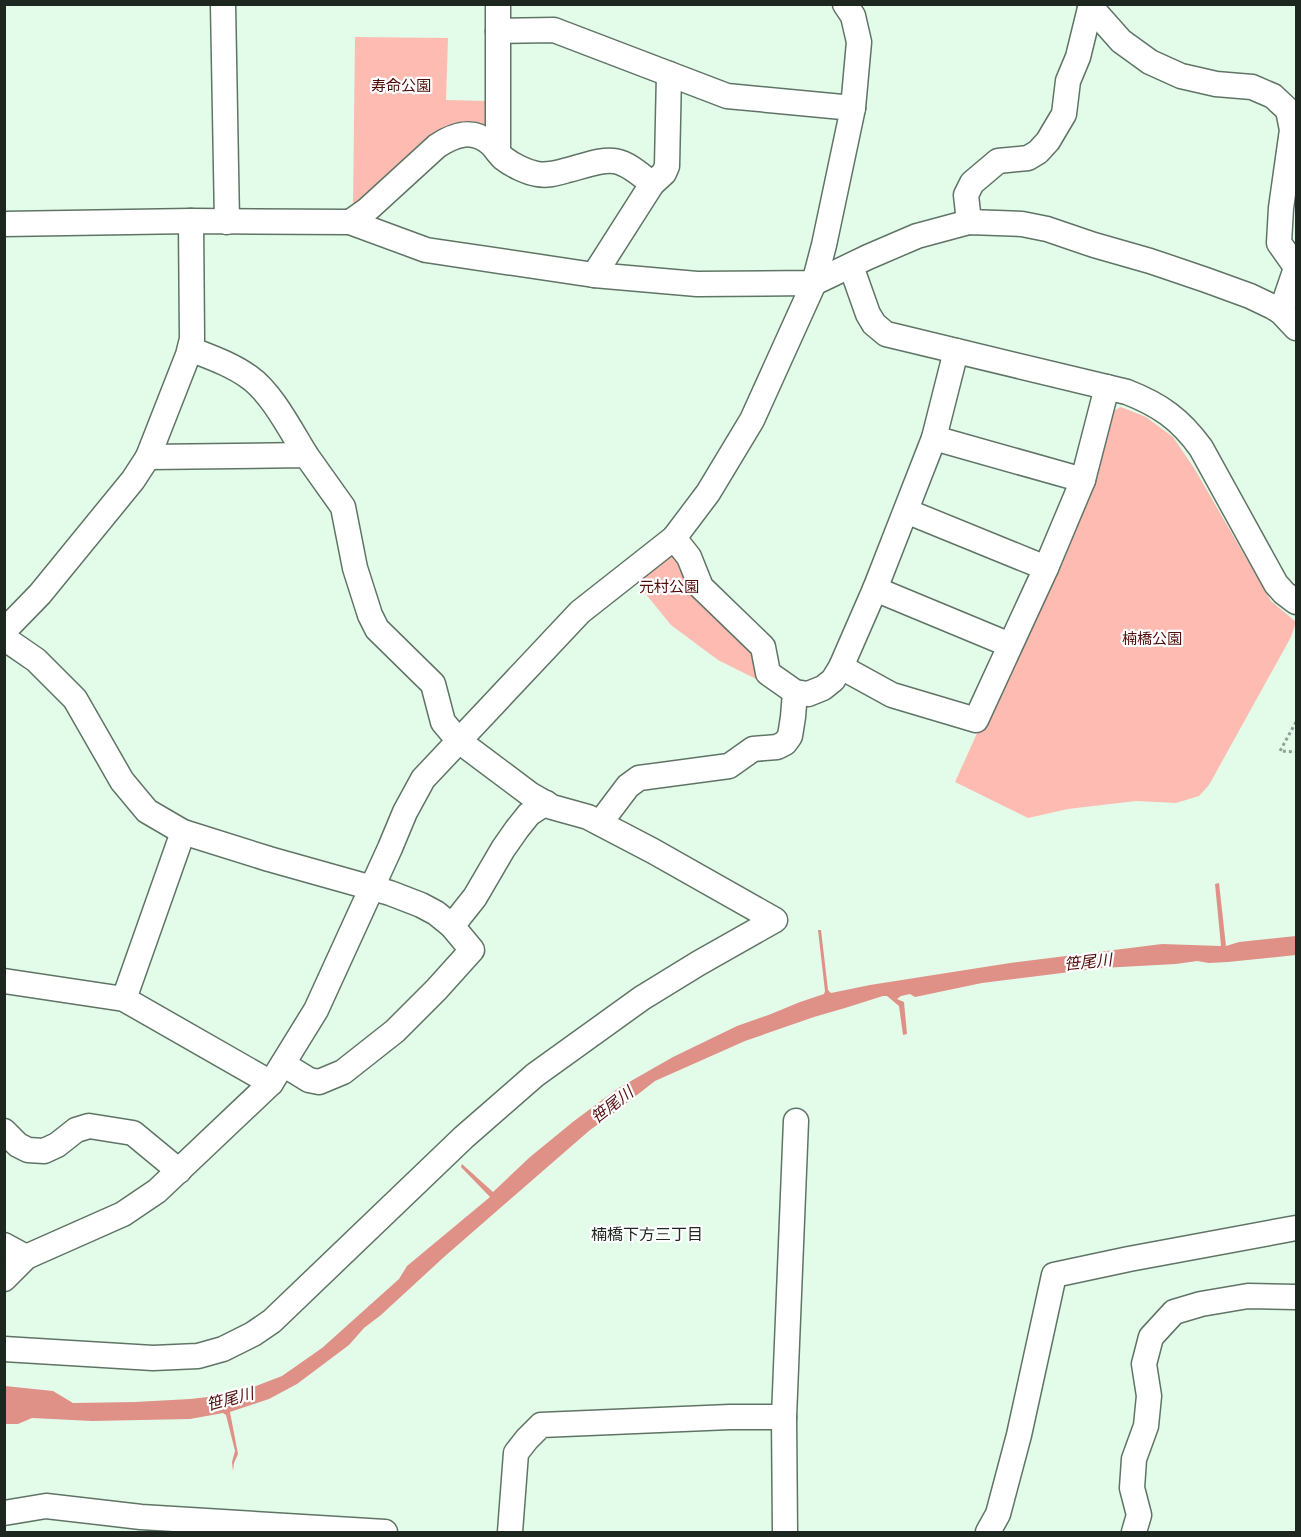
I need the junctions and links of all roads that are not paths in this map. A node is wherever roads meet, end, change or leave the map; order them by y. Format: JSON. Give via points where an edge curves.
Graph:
{"nodes":[{"id":1,"x":223,"y":4,"type":"edge"},
{"id":2,"x":498,"y":4,"type":"edge"},
{"id":3,"x":845,"y":4,"type":"edge"},
{"id":4,"x":1090,"y":5,"type":"edge"},
{"id":5,"x":498,"y":31,"type":"junction"},
{"id":6,"x":669,"y":74,"type":"junction"},
{"id":7,"x":853,"y":108,"type":"junction"},
{"id":8,"x":498,"y":152,"type":"junction"},
{"id":9,"x":652,"y":183,"type":"junction"},
{"id":10,"x":191,"y":220,"type":"junction"},
{"id":11,"x":227,"y":222,"type":"junction"},
{"id":12,"x":350,"y":222,"type":"junction"},
{"id":13,"x":969,"y":222,"type":"junction"},
{"id":14,"x":4,"y":224,"type":"edge"},
{"id":15,"x":851,"y":266,"type":"junction"},
{"id":16,"x":1296,"y":268,"type":"edge"},
{"id":17,"x":594,"y":275,"type":"junction"},
{"id":18,"x":814,"y":283,"type":"junction"},
{"id":19,"x":1289,"y":320,"type":"edge"},
{"id":20,"x":190,"y":349,"type":"junction"},
{"id":21,"x":956,"y":351,"type":"junction"},
{"id":22,"x":1107,"y":387,"type":"junction"},
{"id":23,"x":934,"y":438,"type":"junction"},
{"id":24,"x":306,"y":455,"type":"junction"},
{"id":25,"x":148,"y":457,"type":"junction"},
{"id":26,"x":1083,"y":480,"type":"junction"},
{"id":27,"x":906,"y":511,"type":"junction"},
{"id":28,"x":674,"y":538,"type":"junction"},
{"id":29,"x":1046,"y":568,"type":"junction"},
{"id":30,"x":875,"y":589,"type":"junction"},
{"id":31,"x":1296,"y":602,"type":"edge"},
{"id":32,"x":4,"y":632,"type":"edge"},
{"id":33,"x":4,"y":638,"type":"edge"},
{"id":34,"x":1010,"y":645,"type":"junction"},
{"id":35,"x":841,"y":666,"type":"junction"},
{"id":36,"x":795,"y":692,"type":"junction"},
{"id":37,"x":459,"y":741,"type":"junction"},
{"id":38,"x":546,"y":803,"type":"junction"},
{"id":39,"x":600,"y":823,"type":"junction"},
{"id":40,"x":183,"y":832,"type":"junction"},
{"id":41,"x":372,"y":889,"type":"junction"},
{"id":42,"x":452,"y":926,"type":"junction"},
{"id":43,"x":4,"y":981,"type":"edge"},
{"id":44,"x":124,"y":999,"type":"junction"},
{"id":45,"x":277,"y":1073,"type":"junction"},
{"id":46,"x":796,"y":1121,"type":"dead end"},
{"id":47,"x":4,"y":1131,"type":"edge"},
{"id":48,"x":179,"y":1171,"type":"junction"},
{"id":49,"x":1296,"y":1228,"type":"edge"},
{"id":50,"x":4,"y":1245,"type":"edge"},
{"id":51,"x":26,"y":1257,"type":"junction"},
{"id":52,"x":4,"y":1279,"type":"edge"},
{"id":53,"x":1296,"y":1296,"type":"edge"},
{"id":54,"x":4,"y":1349,"type":"edge"},
{"id":55,"x":784,"y":1417,"type":"junction"},
{"id":56,"x":4,"y":1513,"type":"edge"},
{"id":57,"x":386,"y":1533,"type":"edge"},
{"id":58,"x":510,"y":1533,"type":"edge"},
{"id":59,"x":785,"y":1533,"type":"edge"},
{"id":60,"x":988,"y":1533,"type":"edge"},
{"id":61,"x":1134,"y":1533,"type":"edge"}],
"edges":[{"from":1,"to":11,"type":"street"},
{"from":2,"to":5,"type":"street"},
{"from":3,"to":7,"type":"street","via":[[853,16],[860,42]]},
{"from":4,"to":13,"type":"street","via":[[1068,81],[1064,114],[1038,152],[1028,158],[998,161],[972,183],[966,195]]},
{"from":4,"to":16,"type":"street","via":[[1121,41],[1150,62],[1181,76],[1252,87],[1273,96],[1287,110],[1292,130],[1279,243]]},
{"from":5,"to":6,"type":"street","via":[[554,30]]},
{"from":5,"to":8,"type":"street"},
{"from":6,"to":7,"type":"street","via":[[727,96]]},
{"from":6,"to":9,"type":"street","via":[[668,166]]},
{"from":7,"to":18,"type":"street"},
{"from":8,"to":9,"type":"street","via":[[535,174],[549,175],[606,160],[619,161]]},
{"from":8,"to":12,"type":"street","via":[[475,136],[462,134],[447,139]]},
{"from":9,"to":17,"type":"street"},
{"from":10,"to":11,"type":"street"},
{"from":10,"to":14,"type":"street"},
{"from":10,"to":20,"type":"street"},
{"from":11,"to":12,"type":"street"},
{"from":12,"to":17,"type":"street","via":[[426,250]]},
{"from":13,"to":15,"type":"street","via":[[917,236]]},
{"from":13,"to":19,"type":"street","via":[[1047,229],[1250,296]]},
{"from":15,"to":18,"type":"street"},
{"from":15,"to":21,"type":"street","via":[[868,314],[886,334]]},
{"from":16,"to":19,"type":"street"},
{"from":17,"to":18,"type":"street","via":[[696,284]]},
{"from":18,"to":28,"type":"street","via":[[753,420],[708,493]]},
{"from":20,"to":24,"type":"street","via":[[251,378],[267,393]]},
{"from":20,"to":25,"type":"street"},
{"from":21,"to":22,"type":"street"},
{"from":21,"to":23,"type":"street"},
{"from":22,"to":26,"type":"street"},
{"from":22,"to":31,"type":"street","via":[[1161,408],[1189,432],[1276,584]]},
{"from":23,"to":26,"type":"street"},
{"from":23,"to":27,"type":"street"},
{"from":24,"to":25,"type":"street"},
{"from":24,"to":37,"type":"street","via":[[343,507],[355,568],[377,629],[433,684],[443,722]]},
{"from":25,"to":32,"type":"street","via":[[134,480]]},
{"from":26,"to":29,"type":"street"},
{"from":27,"to":29,"type":"street"},
{"from":27,"to":30,"type":"street"},
{"from":28,"to":36,"type":"street","via":[[689,557],[701,587],[763,647],[768,673]]},
{"from":28,"to":37,"type":"street","via":[[580,612]]},
{"from":29,"to":34,"type":"street"},
{"from":30,"to":34,"type":"street"},
{"from":30,"to":35,"type":"street"},
{"from":33,"to":40,"type":"street","via":[[36,660],[75,699],[122,781],[147,811]]},
{"from":34,"to":35,"type":"street","via":[[976,720],[892,695]]},
{"from":35,"to":36,"type":"street","via":[[823,688],[808,694]]},
{"from":36,"to":39,"type":"street","via":[[790,736],[785,743],[753,749],[729,766],[639,778],[628,786]]},
{"from":37,"to":38,"type":"street"},
{"from":37,"to":41,"type":"street","via":[[423,779]]},
{"from":38,"to":39,"type":"street"},
{"from":38,"to":42,"type":"street","via":[[529,814],[517,829]]},
{"from":39,"to":54,"type":"street","via":[[775,920],[641,999],[535,1075],[464,1137],[272,1321],[253,1334],[198,1356],[153,1358]]},
{"from":40,"to":41,"type":"street"},
{"from":40,"to":44,"type":"street"},
{"from":41,"to":42,"type":"street","via":[[421,905]]},
{"from":41,"to":45,"type":"street","via":[[316,1010]]},
{"from":42,"to":45,"type":"street","via":[[472,950],[395,1031],[343,1072],[319,1082]]},
{"from":43,"to":44,"type":"street"},
{"from":44,"to":45,"type":"street"},
{"from":45,"to":48,"type":"street"},
{"from":46,"to":55,"type":"street"},
{"from":47,"to":48,"type":"street","via":[[18,1145],[44,1151],[89,1126],[133,1134]]},
{"from":48,"to":51,"type":"street","via":[[123,1214]]},
{"from":49,"to":60,"type":"street","via":[[1054,1275],[999,1514]]},
{"from":50,"to":51,"type":"street"},
{"from":51,"to":52,"type":"street"},
{"from":53,"to":61,"type":"street","via":[[1248,1296],[1201,1304],[1174,1312],[1151,1337],[1144,1364],[1149,1396],[1146,1426],[1134,1459],[1132,1488],[1139,1515]]},
{"from":55,"to":58,"type":"street","via":[[541,1425],[516,1453]]},
{"from":55,"to":59,"type":"street"},
{"from":56,"to":57,"type":"street","via":[[46,1506]]}]}
